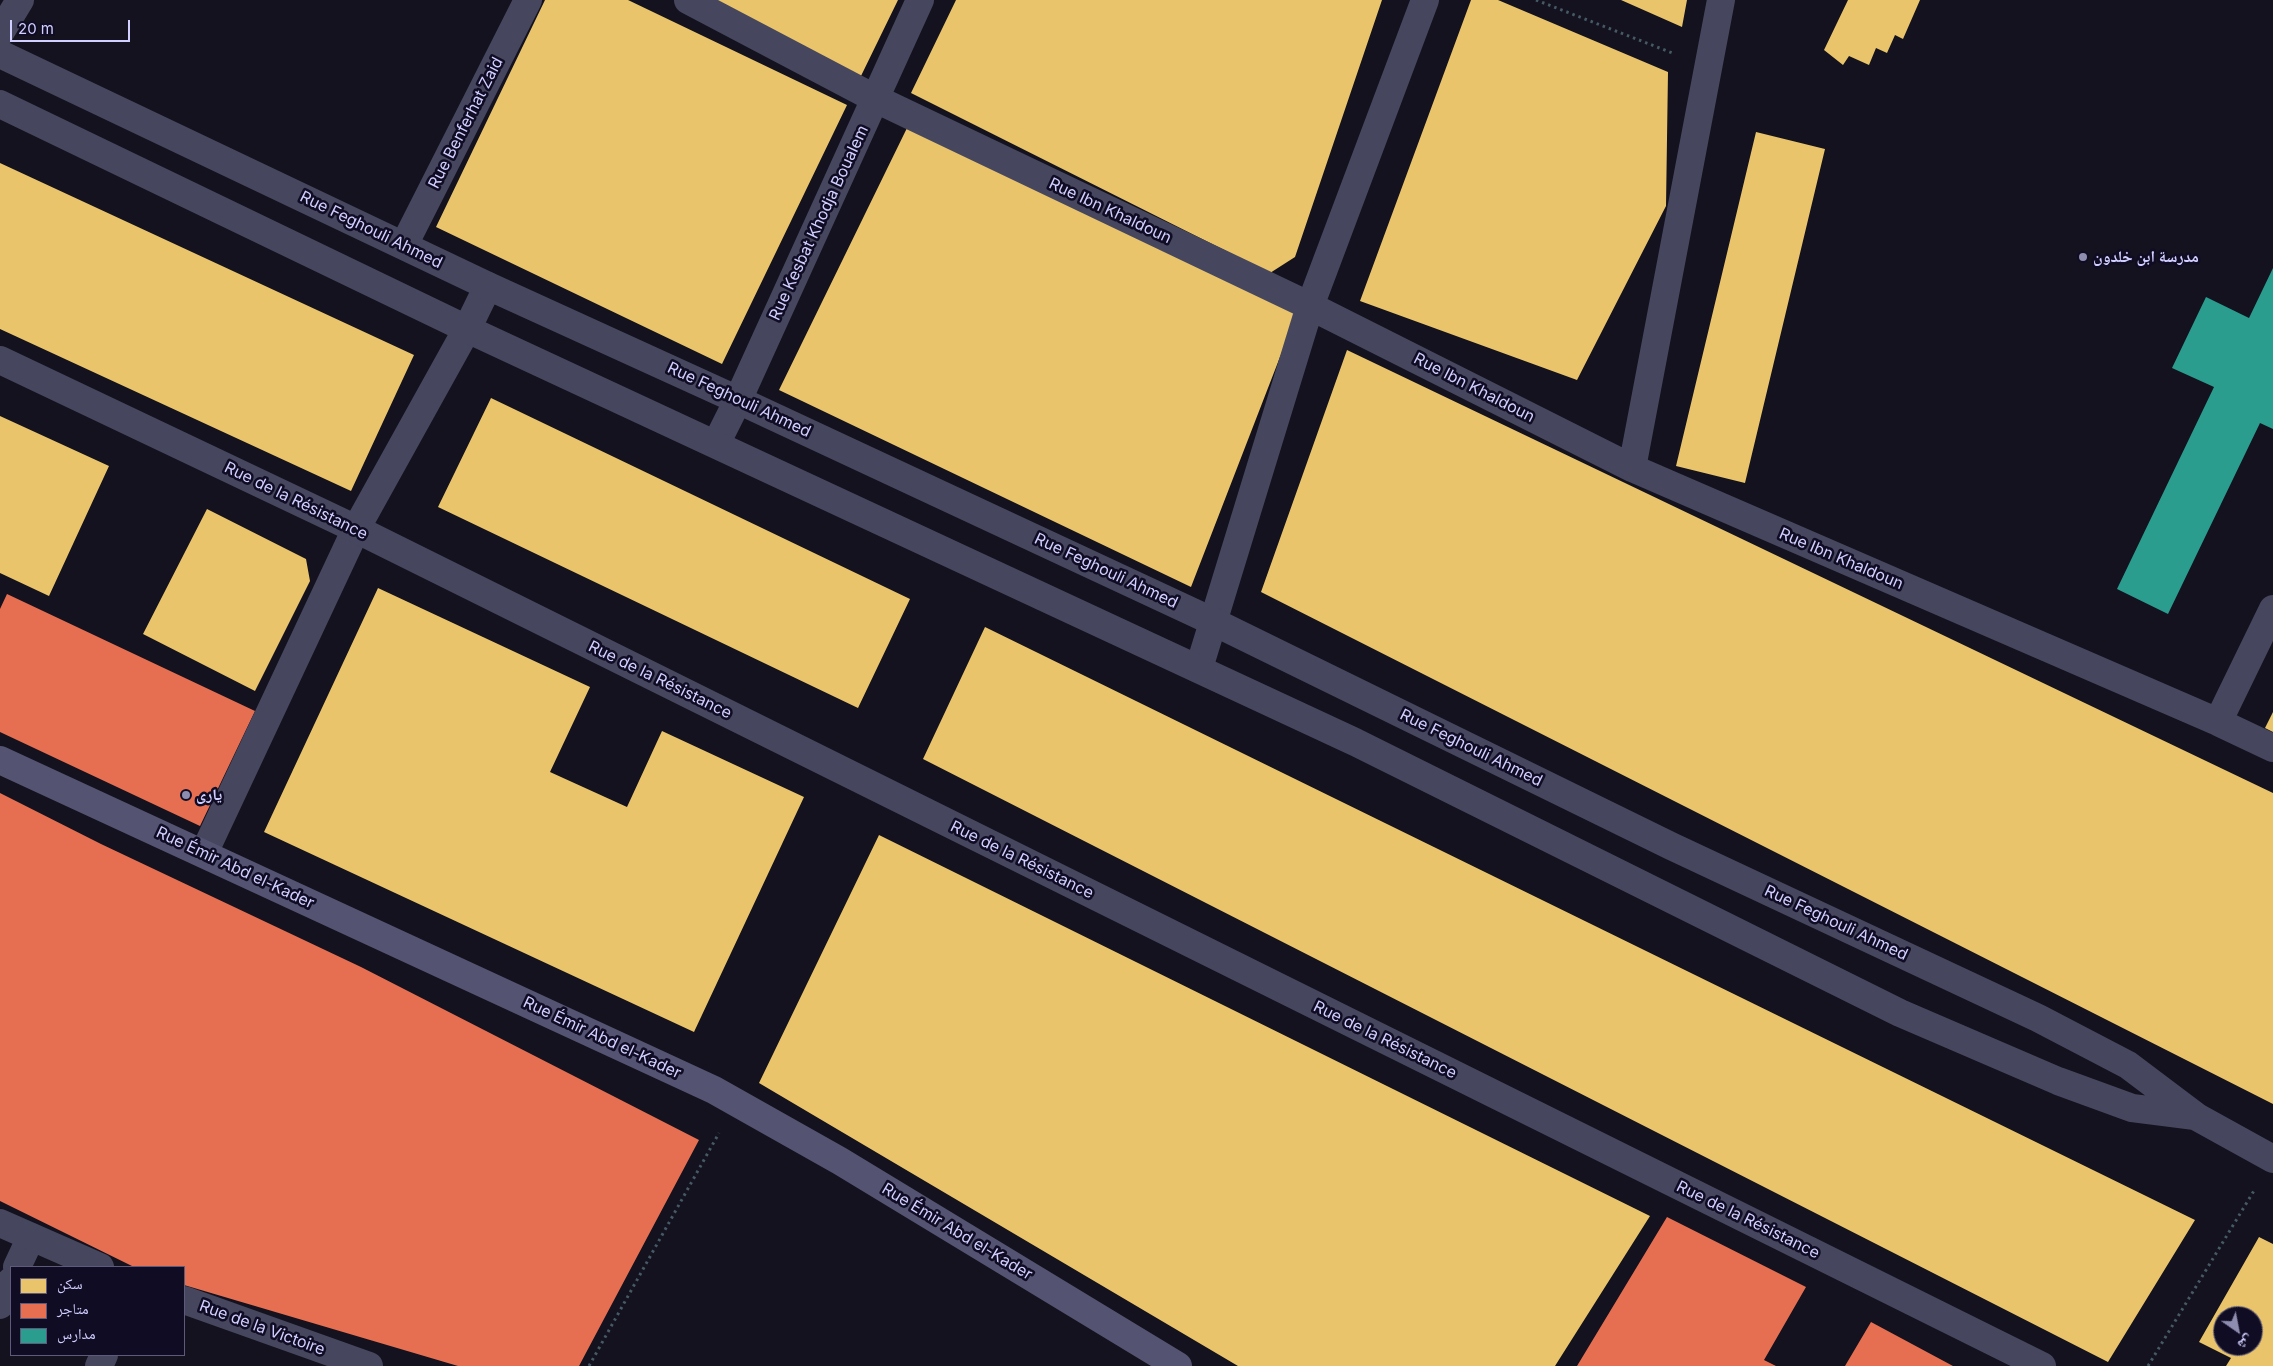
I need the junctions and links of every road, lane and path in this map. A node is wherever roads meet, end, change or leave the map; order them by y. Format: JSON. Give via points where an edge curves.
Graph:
{"nodes":[{"id":1,"x":20,"y":0,"type":"edge"},
{"id":2,"x":528,"y":0,"type":"edge"},
{"id":3,"x":688,"y":0,"type":"edge"},
{"id":4,"x":920,"y":0,"type":"edge"},
{"id":5,"x":1425,"y":0,"type":"edge"},
{"id":6,"x":1536,"y":0,"type":"edge"},
{"id":7,"x":1721,"y":0,"type":"edge"},
{"id":8,"x":0,"y":33,"type":"edge"},
{"id":9,"x":0,"y":54,"type":"edge"},
{"id":10,"x":1708,"y":67,"type":"junction"},
{"id":11,"x":876,"y":100,"type":"junction"},
{"id":12,"x":0,"y":104,"type":"edge"},
{"id":13,"x":404,"y":245,"type":"junction"},
{"id":14,"x":488,"y":286,"type":"junction"},
{"id":15,"x":1310,"y":306,"type":"junction"},
{"id":16,"x":467,"y":329,"type":"junction"},
{"id":17,"x":0,"y":360,"type":"edge"},
{"id":18,"x":738,"y":400,"type":"junction"},
{"id":19,"x":716,"y":444,"type":"junction"},
{"id":20,"x":1632,"y":468,"type":"junction"},
{"id":21,"x":356,"y":529,"type":"junction"},
{"id":22,"x":2273,"y":609,"type":"edge"},
{"id":23,"x":1214,"y":622,"type":"junction"},
{"id":24,"x":1199,"y":668,"type":"junction"},
{"id":25,"x":2218,"y":722,"type":"junction"},
{"id":26,"x":2273,"y":748,"type":"edge"},
{"id":27,"x":0,"y":760,"type":"edge"},
{"id":28,"x":204,"y":853,"type":"junction"},
{"id":29,"x":736,"y":1103,"type":"junction"},
{"id":30,"x":2197,"y":1117,"type":"junction"},
{"id":31,"x":2273,"y":1159,"type":"edge"},
{"id":32,"x":2258,"y":1185,"type":"dead end"},
{"id":33,"x":0,"y":1223,"type":"edge"},
{"id":34,"x":31,"y":1237,"type":"junction"},
{"id":35,"x":18,"y":1266,"type":"edge"},
{"id":36,"x":98,"y":1266,"type":"edge"},
{"id":37,"x":10,"y":1283,"type":"edge"},
{"id":38,"x":185,"y":1300,"type":"edge"},
{"id":39,"x":0,"y":1305,"type":"edge"},
{"id":40,"x":369,"y":1366,"type":"edge"},
{"id":41,"x":589,"y":1366,"type":"edge"},
{"id":42,"x":1178,"y":1366,"type":"edge"},
{"id":43,"x":2042,"y":1366,"type":"edge"},
{"id":44,"x":2148,"y":1366,"type":"edge"}],
"edges":[{"from":1,"to":8,"type":"street"},
{"from":2,"to":13,"type":"street","name":"Rue Benferhat Zaid"},
{"from":3,"to":11,"type":"street","name":"Rue Ibn Khaldoun"},
{"from":4,"to":11,"type":"street","name":"Rue Kesbat Khodja Boualem"},
{"from":5,"to":15,"type":"street"},
{"from":6,"to":10,"type":"path"},
{"from":7,"to":10,"type":"street"},
{"from":9,"to":13,"type":"street","name":"Rue Feghouli Ahmed"},
{"from":10,"to":20,"type":"street"},
{"from":11,"to":15,"type":"street","name":"Rue Ibn Khaldoun"},
{"from":11,"to":18,"type":"street","name":"Rue Kesbat Khodja Boualem"},
{"from":12,"to":16,"type":"street","name":"Rue Feghouli Ahmed"},
{"from":13,"to":14,"type":"street","name":"Rue Feghouli Ahmed"},
{"from":14,"to":16,"type":"street"},
{"from":14,"to":18,"type":"street","name":"Rue Feghouli Ahmed"},
{"from":15,"to":20,"type":"street","name":"Rue Ibn Khaldoun"},
{"from":15,"to":23,"type":"street"},
{"from":16,"to":19,"type":"street","name":"Rue Feghouli Ahmed"},
{"from":16,"to":21,"type":"street"},
{"from":17,"to":21,"type":"street","name":"Rue de la Résistance"},
{"from":18,"to":19,"type":"street","name":"Rue Kesbat Khodja Boualem"},
{"from":18,"to":23,"type":"street","name":"Rue Feghouli Ahmed"},
{"from":19,"to":24,"type":"street","name":"Rue Feghouli Ahmed"},
{"from":20,"to":25,"type":"street","name":"Rue Ibn Khaldoun"},
{"from":21,"to":28,"type":"street"},
{"from":21,"to":43,"type":"street","name":"Rue de la Résistance"},
{"from":22,"to":25,"type":"street"},
{"from":23,"to":24,"type":"street"},
{"from":23,"to":30,"type":"street","name":"Rue Feghouli Ahmed","via":[[1671,846],[2038,1018],[2128,1065]]},
{"from":24,"to":30,"type":"street","name":"Rue Feghouli Ahmed","via":[[1900,1013],[2058,1081],[2132,1108]]},
{"from":25,"to":26,"type":"street","name":"Rue Ibn Khaldoun"},
{"from":27,"to":28,"type":"main road","name":"Rue Émir Abd el-Kader"},
{"from":28,"to":29,"type":"main road","name":"Rue Émir Abd el-Kader"},
{"from":29,"to":41,"type":"path"},
{"from":29,"to":42,"type":"main road","name":"Rue Émir Abd el-Kader","via":[[840,1161]]},
{"from":30,"to":31,"type":"street","name":"Rue Feghouli Ahmed"},
{"from":32,"to":44,"type":"path"},
{"from":33,"to":34,"type":"street"},
{"from":34,"to":35,"type":"street"},
{"from":34,"to":36,"type":"street"},
{"from":37,"to":39,"type":"street"},
{"from":38,"to":40,"type":"street","name":"Rue de la Victoire"}]}
